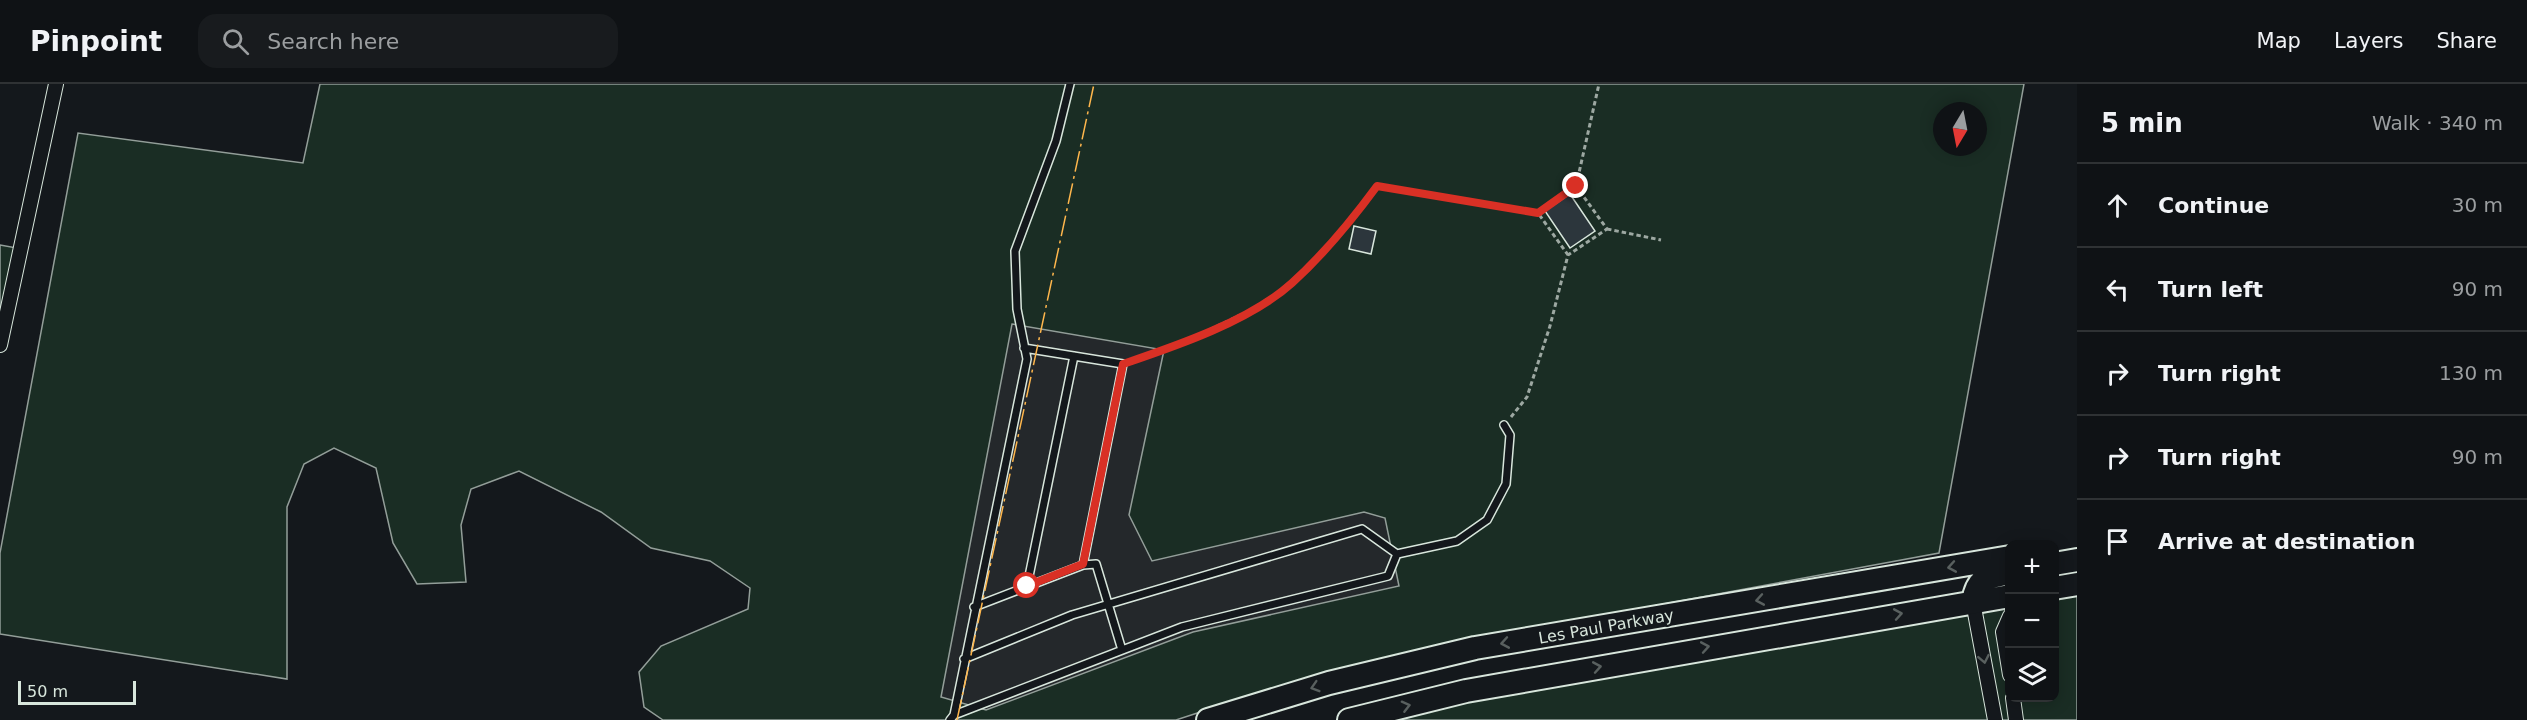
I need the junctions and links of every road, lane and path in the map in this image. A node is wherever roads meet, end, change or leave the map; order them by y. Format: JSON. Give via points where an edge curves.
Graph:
{"nodes":[{"id":1,"x":56,"y":84,"type":"edge"},
{"id":2,"x":1070,"y":84,"type":"edge"},
{"id":3,"x":1599,"y":84,"type":"edge"},
{"id":4,"x":1576,"y":186,"type":"junction"},
{"id":5,"x":1538,"y":213,"type":"junction"},
{"id":6,"x":1607,"y":229,"type":"junction"},
{"id":7,"x":1661,"y":240,"type":"dead end"},
{"id":8,"x":1568,"y":255,"type":"junction"},
{"id":9,"x":0,"y":345,"type":"edge"},
{"id":10,"x":1024,"y":348,"type":"junction"},
{"id":11,"x":1074,"y":356,"type":"junction"},
{"id":12,"x":1123,"y":364,"type":"junction"},
{"id":13,"x":1504,"y":425,"type":"joint"},
{"id":14,"x":2077,"y":546,"type":"edge"},
{"id":15,"x":2059,"y":549,"type":"edge"},
{"id":16,"x":1397,"y":554,"type":"junction"},
{"id":17,"x":2005,"y":558,"type":"edge"},
{"id":18,"x":2077,"y":560,"type":"edge"},
{"id":19,"x":2059,"y":563,"type":"edge"},
{"id":20,"x":1083,"y":564,"type":"junction"},
{"id":21,"x":2005,"y":574,"type":"edge"},
{"id":22,"x":2077,"y":584,"type":"edge"},
{"id":23,"x":1027,"y":586,"type":"junction"},
{"id":24,"x":2059,"y":587,"type":"edge"},
{"id":25,"x":2005,"y":597,"type":"edge"},
{"id":26,"x":1973,"y":602,"type":"junction"},
{"id":27,"x":1108,"y":604,"type":"junction"},
{"id":28,"x":974,"y":607,"type":"junction"},
{"id":29,"x":2005,"y":627,"type":"edge"},
{"id":30,"x":2005,"y":644,"type":"edge"},
{"id":31,"x":1122,"y":650,"type":"junction"},
{"id":32,"x":964,"y":659,"type":"junction"},
{"id":33,"x":2014,"y":702,"type":"edge"},
{"id":34,"x":952,"y":718,"type":"edge"},
{"id":35,"x":1208,"y":720,"type":"edge"},
{"id":36,"x":1349,"y":720,"type":"edge"},
{"id":37,"x":1995,"y":720,"type":"edge"},
{"id":38,"x":2016,"y":720,"type":"edge"}],
"edges":[{"from":1,"to":9,"type":"street"},
{"from":2,"to":10,"type":"lane","via":[[1056,141],[1015,250],[1017,309]]},
{"from":3,"to":4,"type":"path"},
{"from":4,"to":5,"type":"path"},
{"from":4,"to":6,"type":"path"},
{"from":5,"to":8,"type":"path"},
{"from":5,"to":12,"type":"path","via":[[1377,186],[1349,223],[1291,284],[1251,310],[1180,345]]},
{"from":6,"to":7,"type":"path"},
{"from":6,"to":8,"type":"path"},
{"from":8,"to":13,"type":"path","via":[[1527,397]]},
{"from":10,"to":11,"type":"lane"},
{"from":10,"to":28,"type":"lane","via":[[1027,359]]},
{"from":11,"to":12,"type":"lane"},
{"from":11,"to":23,"type":"lane"},
{"from":12,"to":20,"type":"lane"},
{"from":13,"to":16,"type":"lane","via":[[1510,435],[1506,484],[1488,520],[1457,541]]},
{"from":14,"to":15,"type":"main road"},
{"from":16,"to":27,"type":"lane","via":[[1362,529]]},
{"from":16,"to":31,"type":"lane","via":[[1388,576],[1182,627]]},
{"from":17,"to":35,"type":"main road","name":"Les Paul Parkway","one_way":true,"via":[[1475,648],[1329,682]]},
{"from":18,"to":19,"type":"main road"},
{"from":20,"to":23,"type":"lane"},
{"from":20,"to":27,"type":"lane","via":[[1096,564]]},
{"from":21,"to":26,"type":"main road","via":[[1983,579],[1975,588]]},
{"from":22,"to":24,"type":"main road"},
{"from":23,"to":28,"type":"lane"},
{"from":25,"to":26,"type":"main road"},
{"from":36,"to":26,"type":"main road","one_way":true,"via":[[1466,691]]},
{"from":26,"to":37,"type":"street","one_way":true},
{"from":27,"to":31,"type":"lane"},
{"from":27,"to":32,"type":"lane"},
{"from":28,"to":32,"type":"lane"},
{"from":29,"to":30,"type":"street"},
{"from":31,"to":34,"type":"lane"},
{"from":32,"to":34,"type":"lane"},
{"from":33,"to":38,"type":"street"}]}
